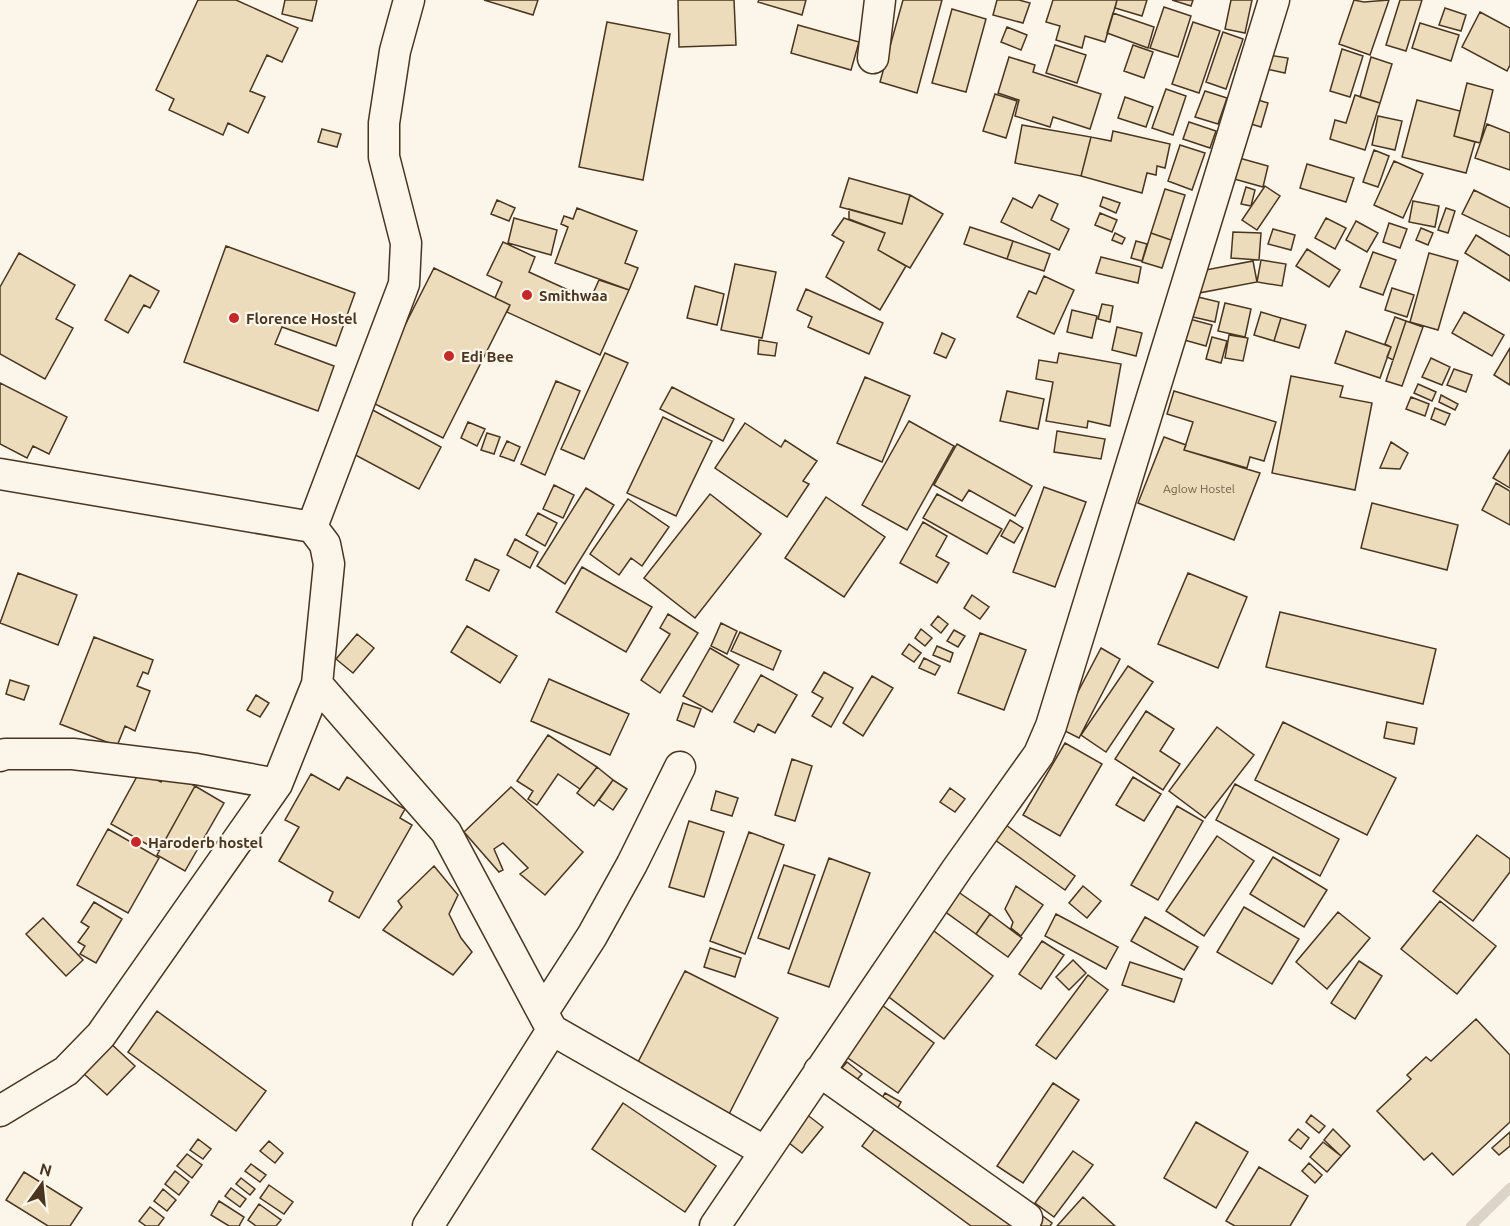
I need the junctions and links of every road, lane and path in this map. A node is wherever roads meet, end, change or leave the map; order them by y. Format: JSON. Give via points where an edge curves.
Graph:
{"nodes":[{"id":1,"x":409,"y":0,"type":"edge"},
{"id":2,"x":880,"y":0,"type":"edge"},
{"id":3,"x":1274,"y":0,"type":"edge"},
{"id":4,"x":873,"y":58,"type":"dead end"},
{"id":5,"x":0,"y":474,"type":"edge"},
{"id":6,"x":312,"y":528,"type":"junction"},
{"id":7,"x":317,"y":684,"type":"junction"},
{"id":8,"x":0,"y":756,"type":"edge"},
{"id":9,"x":680,"y":767,"type":"dead end"},
{"id":10,"x":277,"y":784,"type":"junction"},
{"id":11,"x":547,"y":1021,"type":"junction"},
{"id":12,"x":819,"y":1071,"type":"junction"},
{"id":13,"x":0,"y":1111,"type":"edge"},
{"id":14,"x":764,"y":1151,"type":"junction"},
{"id":15,"x":1027,"y":1218,"type":"dead end"},
{"id":16,"x":428,"y":1226,"type":"edge"},
{"id":17,"x":714,"y":1226,"type":"edge"}],
"edges":[{"from":1,"to":6,"type":"street","via":[[395,51],[384,123],[384,157],[406,243],[404,284]]},
{"from":2,"to":4,"type":"street"},
{"from":3,"to":12,"type":"street","via":[[1051,726],[1039,754]]},
{"from":5,"to":6,"type":"street"},
{"from":6,"to":7,"type":"street","via":[[325,544],[329,564]]},
{"from":7,"to":10,"type":"street"},
{"from":7,"to":11,"type":"street","via":[[446,832]]},
{"from":8,"to":10,"type":"street","via":[[73,754],[196,769]]},
{"from":9,"to":11,"type":"street"},
{"from":10,"to":13,"type":"street","via":[[101,1035],[66,1071]]},
{"from":11,"to":14,"type":"street"},
{"from":11,"to":16,"type":"street"},
{"from":12,"to":14,"type":"street"},
{"from":12,"to":15,"type":"street"},
{"from":14,"to":17,"type":"street"}]}
